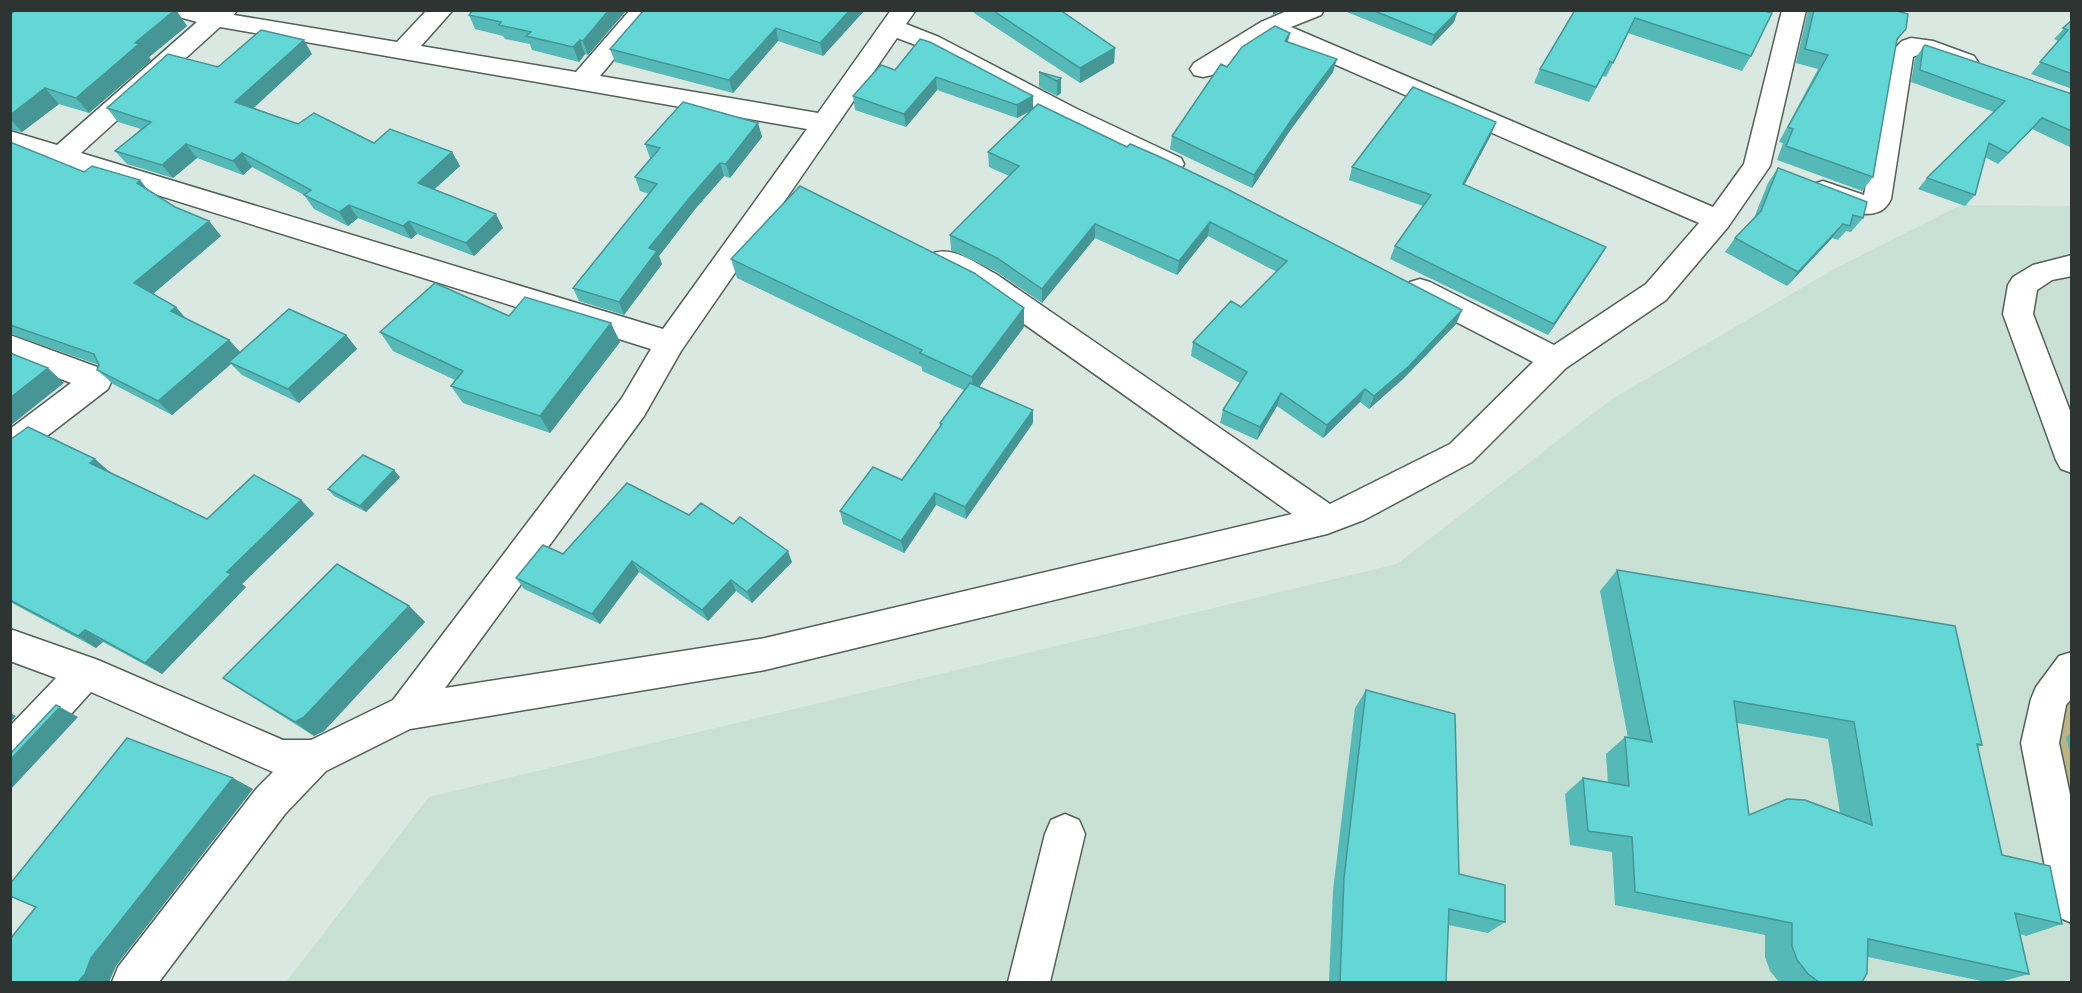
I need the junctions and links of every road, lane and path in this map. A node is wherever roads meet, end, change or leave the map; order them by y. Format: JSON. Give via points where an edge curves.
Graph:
{"nodes":[{"id":1,"x":14,"y":10,"type":"edge"},
{"id":2,"x":181,"y":10,"type":"edge"},
{"id":3,"x":441,"y":10,"type":"edge"},
{"id":4,"x":643,"y":10,"type":"edge"},
{"id":5,"x":1312,"y":10,"type":"edge"},
{"id":6,"x":1792,"y":11,"type":"edge"},
{"id":7,"x":10,"y":13,"type":"edge"},
{"id":8,"x":220,"y":15,"type":"edge"},
{"id":9,"x":898,"y":19,"type":"edge"},
{"id":10,"x":1270,"y":27,"type":"junction"},
{"id":11,"x":402,"y":51,"type":"junction"},
{"id":12,"x":1203,"y":69,"type":"dead end"},
{"id":13,"x":1987,"y":70,"type":"edge"},
{"id":14,"x":582,"y":81,"type":"junction"},
{"id":15,"x":824,"y":123,"type":"junction"},
{"id":16,"x":10,"y":140,"type":"edge"},
{"id":17,"x":61,"y":156,"type":"junction"},
{"id":18,"x":1192,"y":174,"type":"edge"},
{"id":19,"x":1779,"y":174,"type":"junction"},
{"id":20,"x":1718,"y":220,"type":"junction"},
{"id":21,"x":922,"y":250,"type":"edge"},
{"id":22,"x":2072,"y":265,"type":"edge"},
{"id":23,"x":1400,"y":279,"type":"edge"},
{"id":24,"x":670,"y":343,"type":"junction"},
{"id":25,"x":10,"y":346,"type":"edge"},
{"id":26,"x":1555,"y":360,"type":"junction"},
{"id":27,"x":10,"y":447,"type":"edge"},
{"id":28,"x":2072,"y":460,"type":"edge"},
{"id":29,"x":1327,"y":520,"type":"junction"},
{"id":30,"x":10,"y":645,"type":"edge"},
{"id":31,"x":2072,"y":668,"type":"edge"},
{"id":32,"x":85,"y":672,"type":"junction"},
{"id":33,"x":406,"y":712,"type":"junction"},
{"id":34,"x":10,"y":754,"type":"edge"},
{"id":35,"x":314,"y":758,"type":"junction"},
{"id":36,"x":1065,"y":834,"type":"dead end"},
{"id":37,"x":2072,"y":903,"type":"edge"},
{"id":38,"x":133,"y":982,"type":"edge"},
{"id":39,"x":1029,"y":982,"type":"edge"}],
"edges":[{"from":1,"to":7,"type":"street"},
{"from":2,"to":8,"type":"street"},
{"from":3,"to":11,"type":"street"},
{"from":4,"to":14,"type":"street"},
{"from":5,"to":10,"type":"street"},
{"from":6,"to":19,"type":"street"},
{"from":8,"to":11,"type":"street"},
{"from":8,"to":17,"type":"street"},
{"from":9,"to":15,"type":"street"},
{"from":9,"to":18,"type":"street","via":[[930,42],[1068,116]]},
{"from":10,"to":12,"type":"street"},
{"from":10,"to":20,"type":"street"},
{"from":11,"to":14,"type":"street"},
{"from":13,"to":19,"type":"street","via":[[1924,47],[1911,46],[1901,54],[1877,199],[1870,205],[1856,204]]},
{"from":14,"to":15,"type":"street"},
{"from":15,"to":24,"type":"street","via":[[795,186]]},
{"from":16,"to":17,"type":"street"},
{"from":17,"to":24,"type":"street"},
{"from":19,"to":20,"type":"street"},
{"from":20,"to":26,"type":"street","via":[[1656,292]]},
{"from":21,"to":29,"type":"street","via":[[987,282]]},
{"from":22,"to":28,"type":"street","via":[[2043,272],[2023,285],[2018,314]]},
{"from":23,"to":26,"type":"street"},
{"from":24,"to":33,"type":"street","via":[[633,407]]},
{"from":25,"to":27,"type":"street","via":[[97,380]]},
{"from":26,"to":29,"type":"street","via":[[1461,453]]},
{"from":29,"to":33,"type":"street","via":[[765,654]]},
{"from":30,"to":32,"type":"street"},
{"from":31,"to":37,"type":"street","via":[[2049,699],[2040,743]]},
{"from":32,"to":34,"type":"street"},
{"from":32,"to":35,"type":"street","via":[[282,758]]},
{"from":33,"to":35,"type":"street"},
{"from":35,"to":38,"type":"street","via":[[271,801]]},
{"from":36,"to":39,"type":"street"}]}
